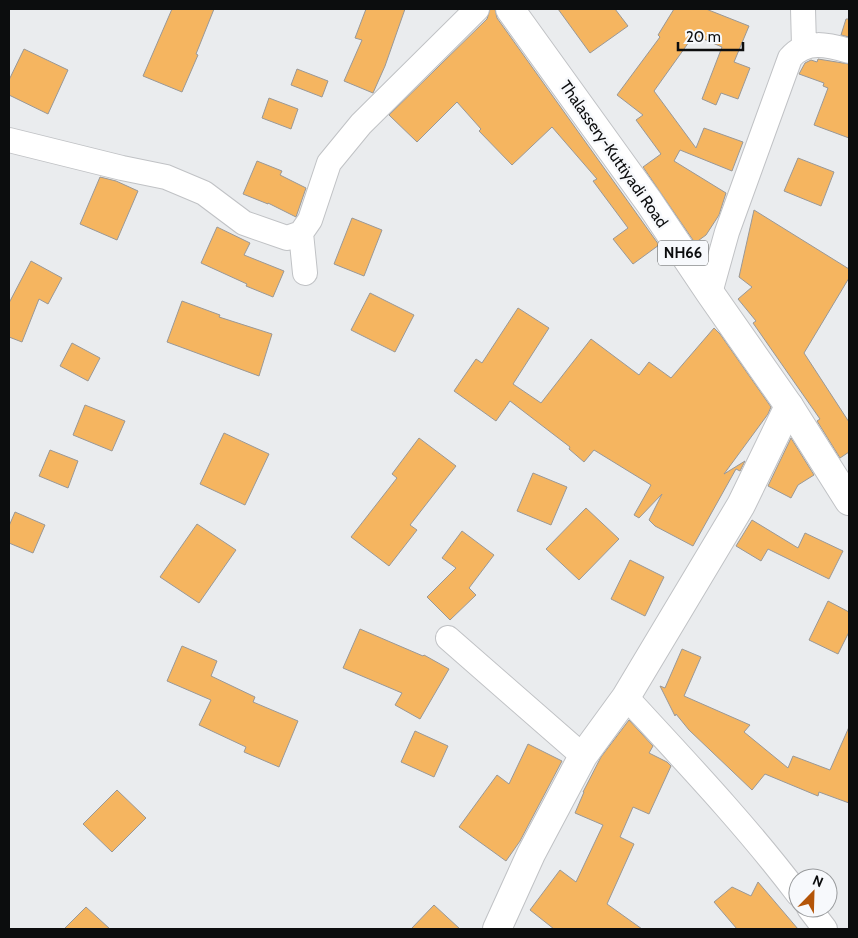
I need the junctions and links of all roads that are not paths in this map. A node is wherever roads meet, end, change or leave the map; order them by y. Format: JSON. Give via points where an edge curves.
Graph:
{"nodes":[{"id":1,"x":476,"y":9,"type":"edge"},
{"id":2,"x":510,"y":9,"type":"edge"},
{"id":3,"x":803,"y":9,"type":"edge"},
{"id":4,"x":804,"y":46,"type":"junction"},
{"id":5,"x":849,"y":51,"type":"edge"},
{"id":6,"x":9,"y":140,"type":"edge"},
{"id":7,"x":301,"y":234,"type":"junction"},
{"id":8,"x":305,"y":273,"type":"dead end"},
{"id":9,"x":710,"y":293,"type":"junction"},
{"id":10,"x":789,"y":406,"type":"junction"},
{"id":11,"x":849,"y":501,"type":"edge"},
{"id":12,"x":448,"y":638,"type":"dead end"},
{"id":13,"x":626,"y":697,"type":"junction"},
{"id":14,"x":583,"y":756,"type":"junction"},
{"id":15,"x":788,"y":881,"type":"edge"},
{"id":16,"x":817,"y":918,"type":"edge"},
{"id":17,"x":497,"y":929,"type":"edge"},
{"id":18,"x":825,"y":929,"type":"edge"}],
"edges":[{"from":1,"to":7,"type":"street","via":[[361,124],[329,163],[310,220]]},
{"from":2,"to":9,"type":"main road","name":"Thalassery-Kuttiyadi Road","number":"NH66","via":[[649,202]]},
{"from":3,"to":4,"type":"street"},
{"from":4,"to":5,"type":"street","via":[[828,45]]},
{"from":4,"to":9,"type":"street","via":[[790,58],[727,232]]},
{"from":6,"to":7,"type":"street","via":[[166,177],[204,193],[244,223],[286,238]]},
{"from":7,"to":8,"type":"street"},
{"from":9,"to":10,"type":"main road","name":"Thalassery-Kuttiyadi Road","number":"NH66"},
{"from":10,"to":11,"type":"main road","name":"Thalassery-Kuttiyadi Road","number":"NH66"},
{"from":10,"to":13,"type":"main road","via":[[741,505]]},
{"from":12,"to":14,"type":"street"},
{"from":13,"to":14,"type":"main road"},
{"from":13,"to":15,"type":"street","via":[[714,792]]},
{"from":14,"to":17,"type":"main road","via":[[531,854]]},
{"from":16,"to":18,"type":"street"}]}
